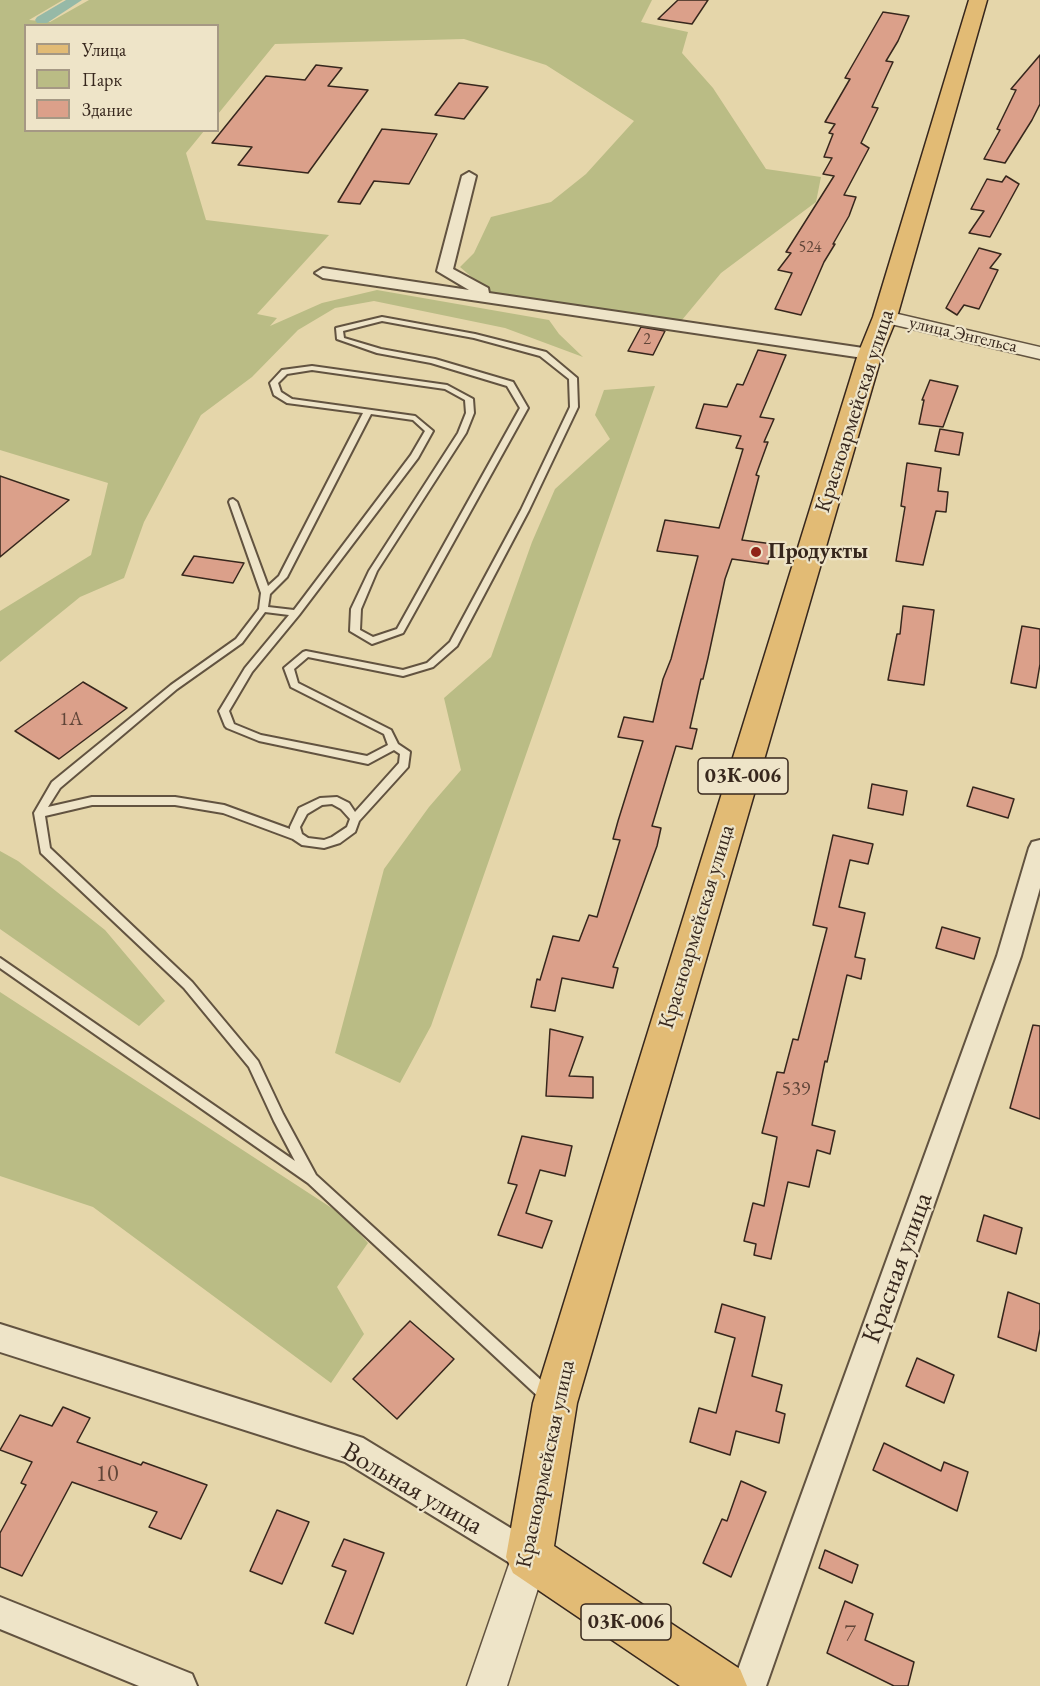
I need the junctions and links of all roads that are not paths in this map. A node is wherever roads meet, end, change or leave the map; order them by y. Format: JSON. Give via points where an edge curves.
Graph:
{"nodes":[{"id":1,"x":978,"y":0,"type":"edge"},
{"id":2,"x":469,"y":176,"type":"dead end"},
{"id":3,"x":323,"y":273,"type":"dead end"},
{"id":4,"x":497,"y":299,"type":"junction"},
{"id":5,"x":885,"y":317,"type":"junction"},
{"id":6,"x":1040,"y":353,"type":"edge"},
{"id":7,"x":870,"y":354,"type":"junction"},
{"id":8,"x":368,"y":411,"type":"junction"},
{"id":9,"x":233,"y":502,"type":"dead end"},
{"id":10,"x":266,"y":593,"type":"junction"},
{"id":11,"x":262,"y":609,"type":"junction"},
{"id":12,"x":296,"y":613,"type":"junction"},
{"id":13,"x":394,"y":746,"type":"junction"},
{"id":14,"x":39,"y":813,"type":"junction"},
{"id":15,"x":355,"y":819,"type":"junction"},
{"id":16,"x":297,"y":836,"type":"junction"},
{"id":17,"x":1040,"y":848,"type":"edge"},
{"id":18,"x":0,"y":963,"type":"edge"},
{"id":19,"x":312,"y":1179,"type":"junction"},
{"id":20,"x":0,"y":1338,"type":"edge"},
{"id":21,"x":555,"y":1403,"type":"junction"},
{"id":22,"x":529,"y":1557,"type":"junction"},
{"id":23,"x":0,"y":1612,"type":"edge"},
{"id":24,"x":180,"y":1686,"type":"edge"},
{"id":25,"x":487,"y":1686,"type":"edge"},
{"id":26,"x":723,"y":1686,"type":"edge"},
{"id":27,"x":749,"y":1686,"type":"edge"}],
"edges":[{"from":1,"to":5,"type":"main road","name":"Красноармейская улица","number":"03К-006"},
{"from":2,"to":4,"type":"street","via":[[445,271]]},
{"from":3,"to":4,"type":"street"},
{"from":4,"to":7,"type":"street"},
{"from":5,"to":6,"type":"street","name":"улица Энгельса"},
{"from":5,"to":7,"type":"main road","name":"Красноармейская улица","number":"03К-006"},
{"from":7,"to":21,"type":"main road","name":"Красноармейская улица","number":"03К-006"},
{"from":8,"to":10,"type":"lane","via":[[283,577]]},
{"from":8,"to":12,"type":"lane","via":[[415,418],[429,430],[415,456]]},
{"from":8,"to":13,"type":"lane","via":[[290,401],[277,393],[274,383],[285,372],[312,368],[447,387],[469,399],[470,413],[462,433],[373,571],[356,609],[355,632],[372,641],[400,631],[524,408],[510,384],[341,339],[339,330],[382,319],[475,336],[543,354],[573,378],[574,407],[454,644],[430,665],[403,673],[306,654],[289,668],[294,685],[388,732]]},
{"from":9,"to":10,"type":"lane"},
{"from":10,"to":11,"type":"lane"},
{"from":11,"to":12,"type":"lane"},
{"from":11,"to":14,"type":"lane","via":[[239,641],[174,687],[56,785]]},
{"from":12,"to":13,"type":"lane","via":[[248,670],[224,711],[230,726],[259,738],[368,759]]},
{"from":13,"to":15,"type":"lane","via":[[405,752],[404,764]]},
{"from":14,"to":16,"type":"lane","via":[[92,801],[175,801],[224,809]]},
{"from":14,"to":19,"type":"lane","via":[[45,850],[188,985],[254,1064]]},
{"from":15,"to":16,"type":"lane","via":[[351,829],[324,844],[306,842]]},
{"from":15,"to":16,"type":"lane","via":[[345,806],[333,800],[320,802],[303,811],[295,826]]},
{"from":17,"to":27,"type":"street","name":"Красная улица","via":[[1009,956]]},
{"from":18,"to":19,"type":"lane"},
{"from":19,"to":21,"type":"lane"},
{"from":20,"to":22,"type":"street","name":"Вольная улица","via":[[352,1449]]},
{"from":21,"to":22,"type":"main road","name":"Красноармейская улица","number":"03К-006"},
{"from":22,"to":25,"type":"street","name":"Красноармейская улица"},
{"from":22,"to":26,"type":"main road","name":"Вольная улица","number":"03К-006"},
{"from":23,"to":24,"type":"street"}]}
